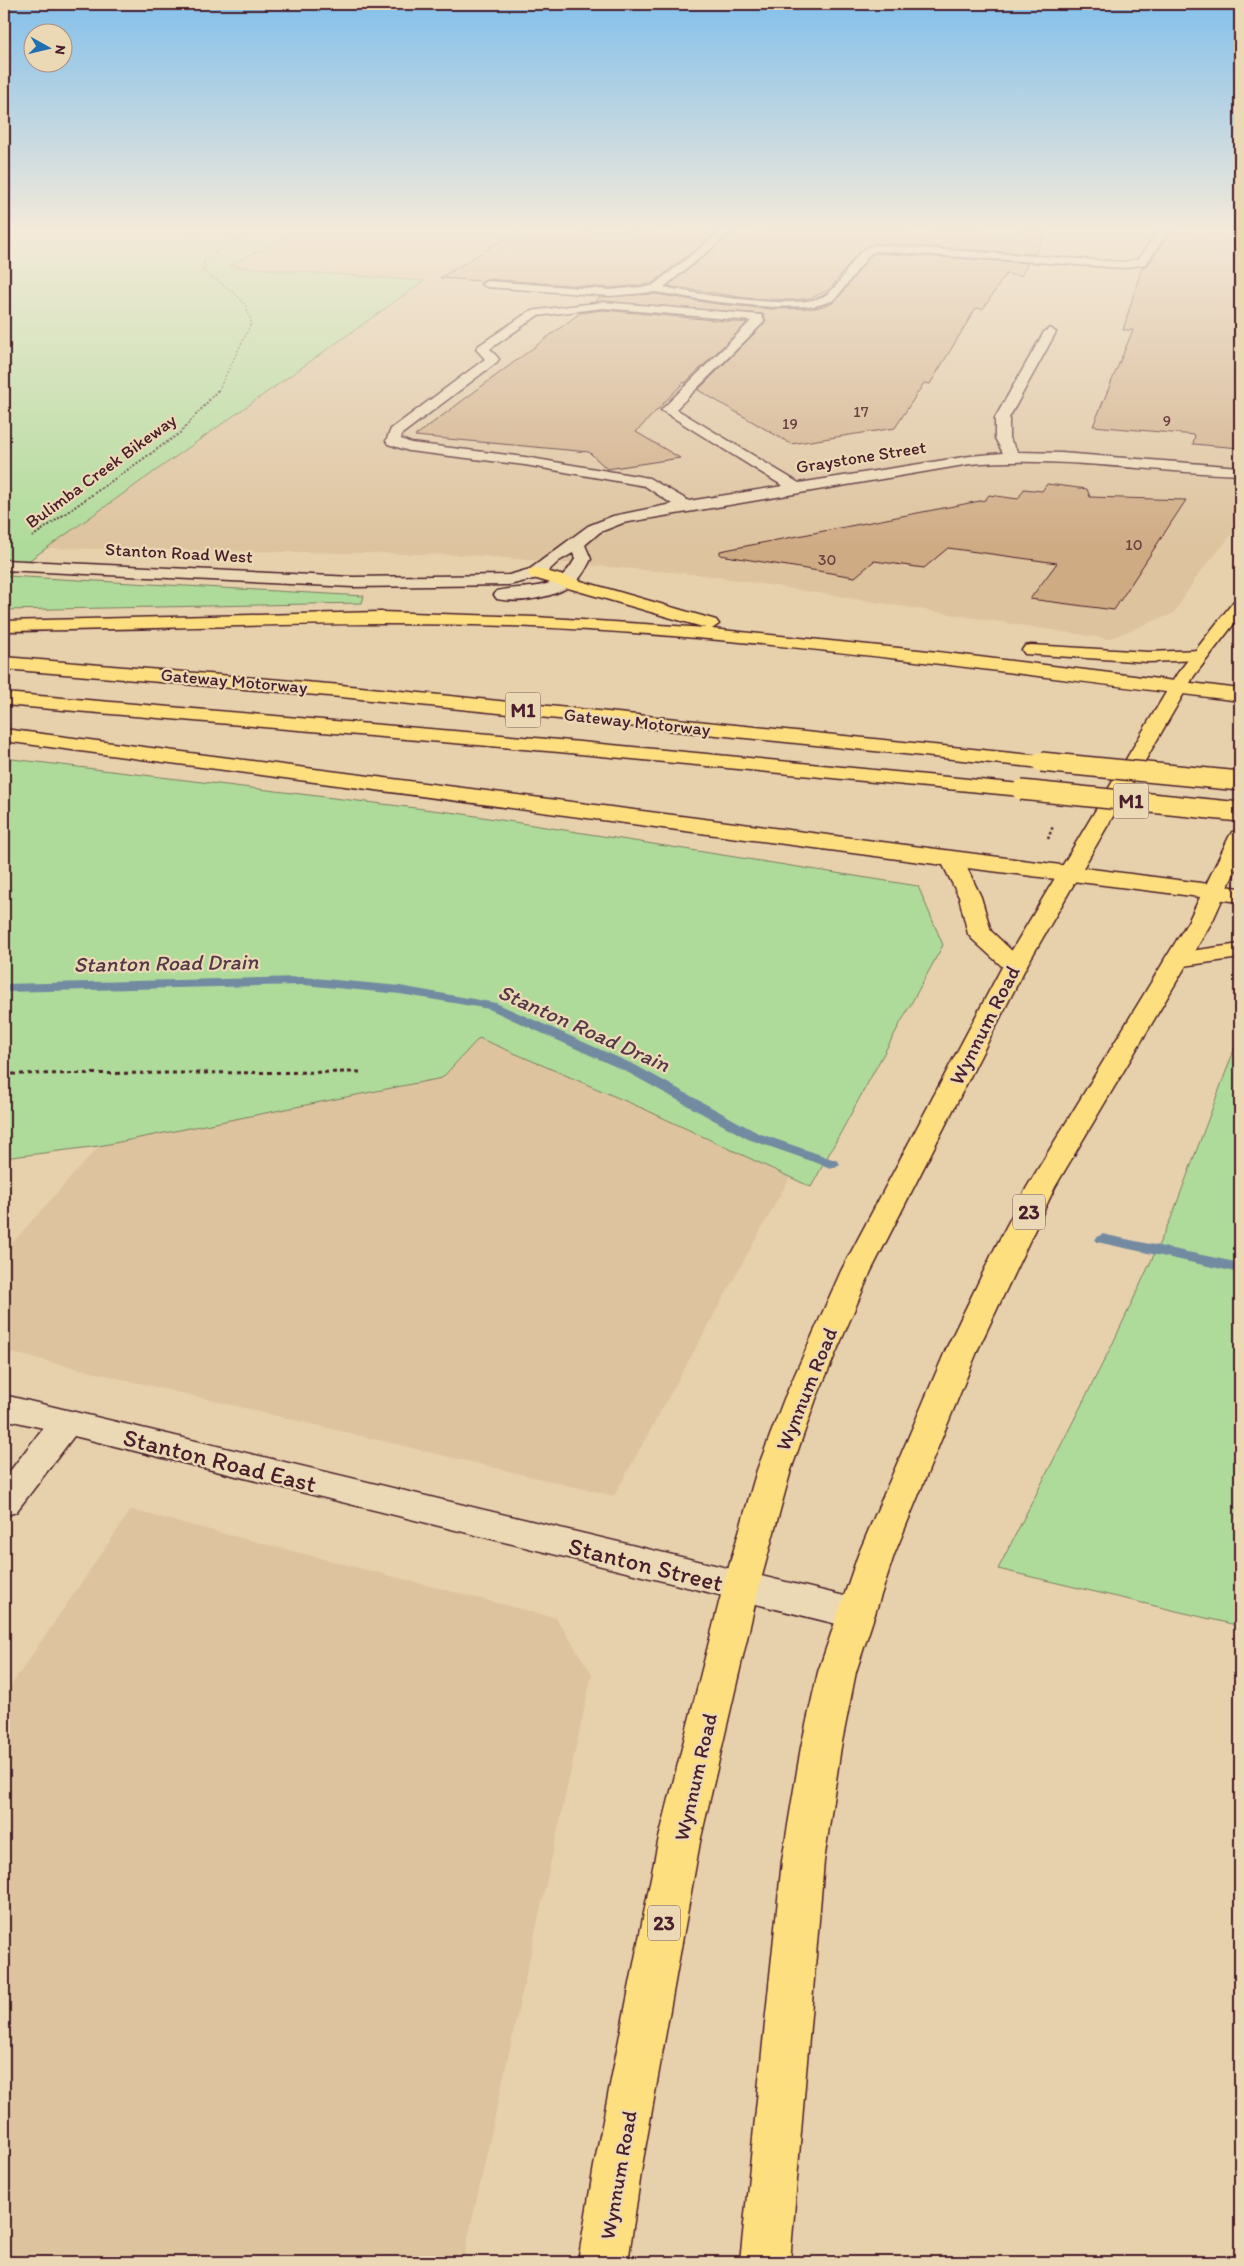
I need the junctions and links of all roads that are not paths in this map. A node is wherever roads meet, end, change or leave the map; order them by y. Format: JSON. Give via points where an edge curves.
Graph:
{"nodes":[{"id":1,"x":500,"y":337,"type":"edge"},
{"id":2,"x":742,"y":337,"type":"edge"},
{"id":3,"x":1047,"y":337,"type":"edge"},
{"id":4,"x":1014,"y":456,"type":"junction"},
{"id":5,"x":1160,"y":466,"type":"junction"},
{"id":6,"x":1240,"y":471,"type":"edge"},
{"id":7,"x":1240,"y":482,"type":"edge"},
{"id":8,"x":795,"y":488,"type":"junction"},
{"id":9,"x":686,"y":506,"type":"junction"},
{"id":10,"x":577,"y":544,"type":"junction"},
{"id":11,"x":4,"y":565,"type":"edge"},
{"id":12,"x":536,"y":573,"type":"junction"},
{"id":13,"x":568,"y":581,"type":"junction"},
{"id":14,"x":353,"y":582,"type":"junction"},
{"id":15,"x":1240,"y":605,"type":"edge"},
{"id":16,"x":4,"y":626,"type":"edge"},
{"id":17,"x":750,"y":636,"type":"junction"},
{"id":18,"x":1201,"y":655,"type":"junction"},
{"id":19,"x":953,"y":658,"type":"junction"},
{"id":20,"x":4,"y":663,"type":"edge"},
{"id":21,"x":1178,"y":687,"type":"junction"},
{"id":22,"x":1240,"y":695,"type":"edge"},
{"id":23,"x":4,"y":700,"type":"edge"},
{"id":24,"x":4,"y":735,"type":"edge"},
{"id":25,"x":1240,"y":781,"type":"edge"},
{"id":26,"x":1240,"y":812,"type":"edge"},
{"id":27,"x":1240,"y":837,"type":"edge"},
{"id":28,"x":951,"y":859,"type":"junction"},
{"id":29,"x":1069,"y":875,"type":"junction"},
{"id":30,"x":1216,"y":892,"type":"junction"},
{"id":31,"x":1240,"y":895,"type":"edge"},
{"id":32,"x":1240,"y":951,"type":"edge"},
{"id":33,"x":1176,"y":960,"type":"junction"},
{"id":34,"x":1015,"y":965,"type":"junction"},
{"id":35,"x":4,"y":1407,"type":"edge"},
{"id":36,"x":66,"y":1423,"type":"junction"},
{"id":37,"x":4,"y":1503,"type":"edge"},
{"id":38,"x":436,"y":1513,"type":"joint"},
{"id":39,"x":741,"y":1587,"type":"junction"},
{"id":40,"x":857,"y":1614,"type":"junction"},
{"id":41,"x":603,"y":2262,"type":"edge"},
{"id":42,"x":765,"y":2262,"type":"edge"}],
"edges":[{"from":1,"to":9,"type":"street","via":[[482,349],[493,359],[396,432],[393,441],[409,448],[525,461],[649,482]]},
{"from":2,"to":8,"type":"street","via":[[668,410]]},
{"from":3,"to":4,"type":"street","via":[[1002,418],[1001,439]]},
{"from":4,"to":5,"type":"street","name":"Graystone Street","via":[[1088,458]]},
{"from":4,"to":8,"type":"street","name":"Graystone Street"},
{"from":5,"to":6,"type":"street","name":"Graystone Street"},
{"from":5,"to":7,"type":"street","name":"Graystone Street"},
{"from":8,"to":9,"type":"street","name":"Graystone Street"},
{"from":9,"to":10,"type":"street","name":"Graystone Street","via":[[605,524]]},
{"from":10,"to":12,"type":"street","name":"Graystone Street"},
{"from":10,"to":13,"type":"street","via":[[583,559]]},
{"from":11,"to":14,"type":"street","name":"Stanton Road West"},
{"from":12,"to":13,"type":"main road"},
{"from":12,"to":14,"type":"street","name":"Stanton Road West","via":[[494,581]]},
{"from":13,"to":14,"type":"street","name":"Stanton Road West","via":[[541,591],[492,596],[397,590]]},
{"from":13,"to":17,"type":"main road"},
{"from":15,"to":18,"type":"main road","name":"Wynnum Road","number":"23"},
{"from":16,"to":17,"type":"main road","via":[[361,617],[512,621]]},
{"from":17,"to":19,"type":"main road"},
{"from":18,"to":19,"type":"main road","via":[[1148,657],[1007,649]]},
{"from":18,"to":21,"type":"main road","name":"Wynnum Road","number":"23"},
{"from":19,"to":21,"type":"main road"},
{"from":20,"to":25,"type":"main road","name":"Gateway Motorway","number":"M1","bridge":true,"via":[[341,691]]},
{"from":21,"to":22,"type":"main road"},
{"from":21,"to":29,"type":"main road","name":"Wynnum Road","number":"23"},
{"from":23,"to":26,"type":"main road","name":"Gateway Motorway","number":"M1","bridge":true,"via":[[559,746]]},
{"from":24,"to":28,"type":"main road"},
{"from":27,"to":30,"type":"main road","number":"23"},
{"from":28,"to":29,"type":"main road"},
{"from":28,"to":34,"type":"main road","via":[[970,897],[980,934]]},
{"from":29,"to":30,"type":"main road"},
{"from":29,"to":34,"type":"main road","name":"Wynnum Road","number":"23"},
{"from":30,"to":31,"type":"main road"},
{"from":30,"to":33,"type":"main road","number":"23"},
{"from":32,"to":33,"type":"main road"},
{"from":33,"to":40,"type":"main road","number":"23","via":[[1042,1187],[1009,1250],[963,1347],[899,1497]]},
{"from":34,"to":39,"type":"main road","name":"Wynnum Road","number":"23","via":[[826,1336],[786,1434]]},
{"from":35,"to":36,"type":"street","name":"Stanton Road East"},
{"from":36,"to":37,"type":"street"},
{"from":36,"to":38,"type":"street","name":"Stanton Road East"},
{"from":38,"to":39,"type":"street","name":"Stanton Street"},
{"from":39,"to":40,"type":"street","name":"Stanton Street"},
{"from":39,"to":41,"type":"main road","name":"Wynnum Road","number":"23","via":[[679,1842]]},
{"from":40,"to":42,"type":"main road","number":"23","via":[[837,1672],[803,1861]]}]}
